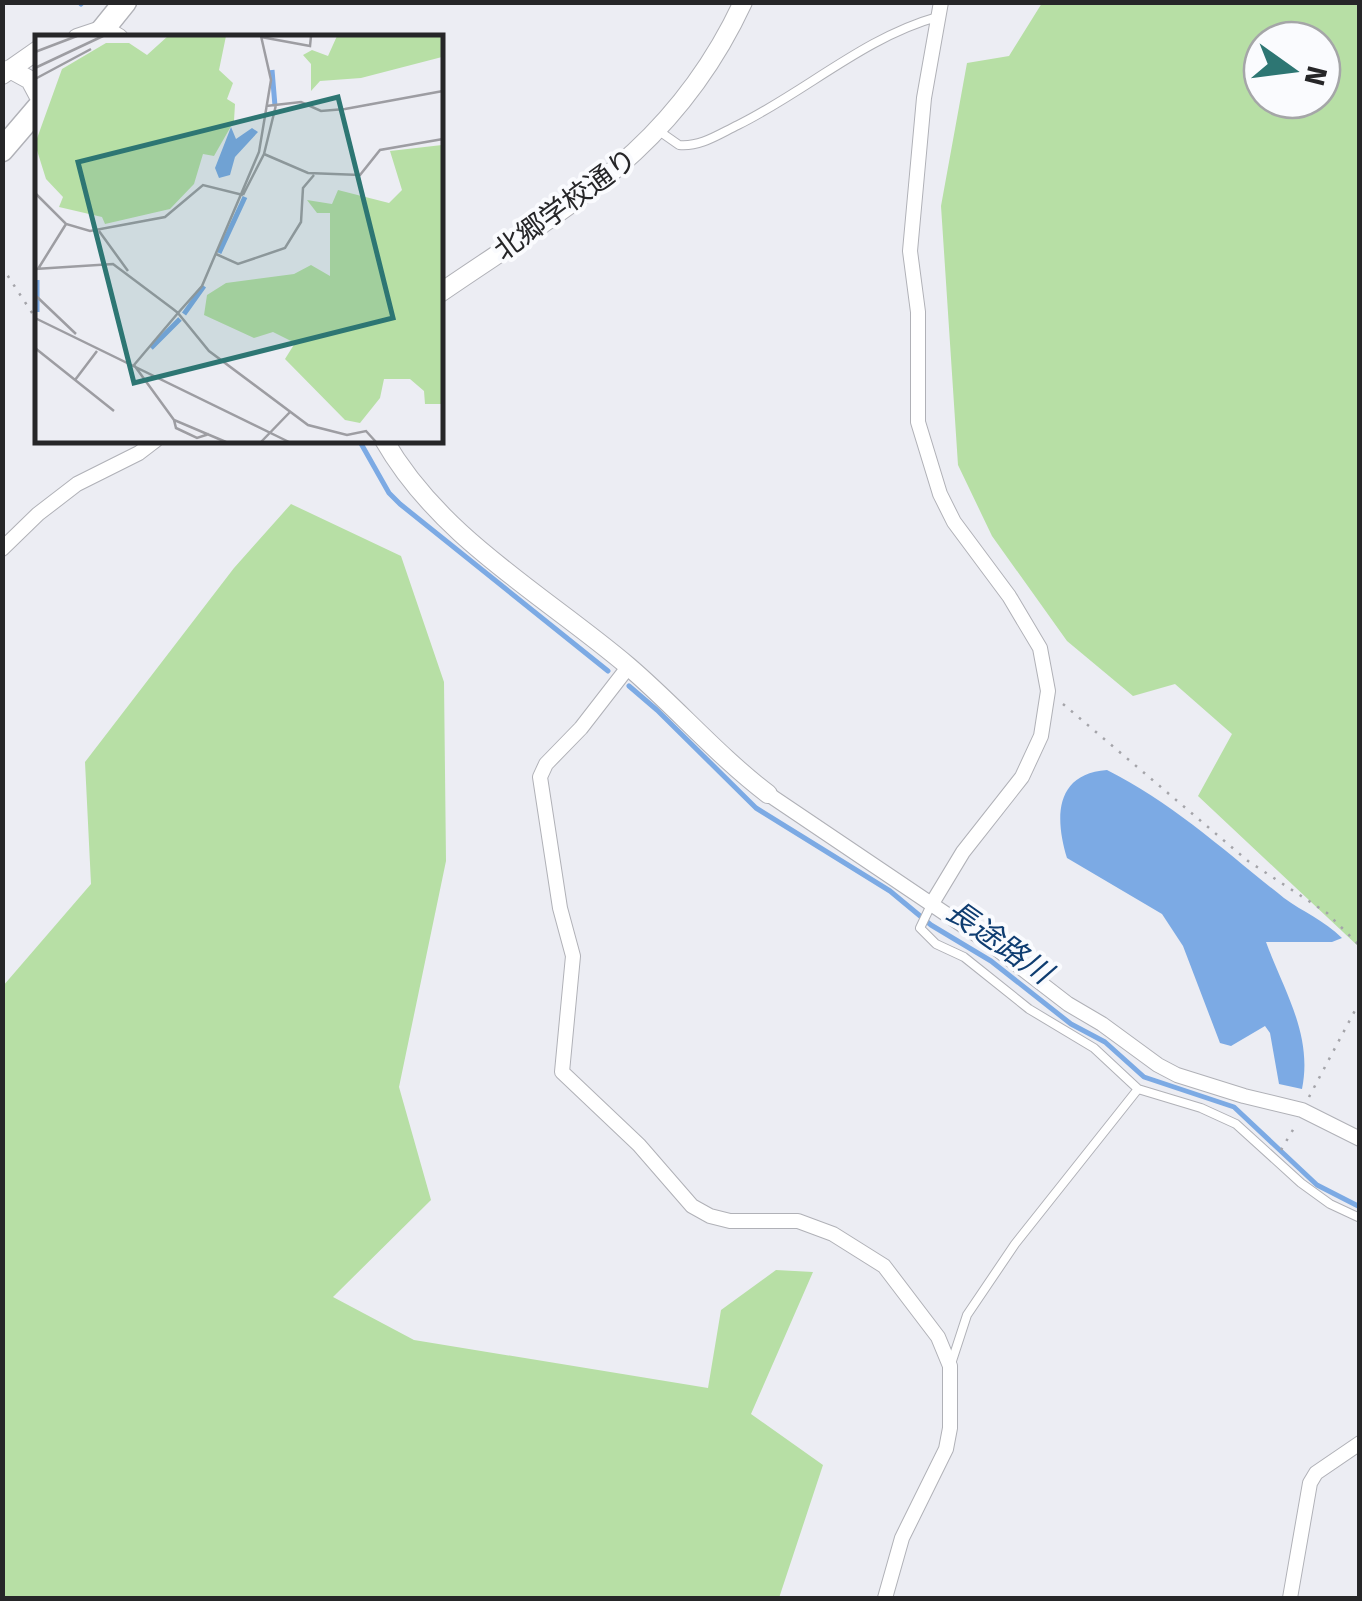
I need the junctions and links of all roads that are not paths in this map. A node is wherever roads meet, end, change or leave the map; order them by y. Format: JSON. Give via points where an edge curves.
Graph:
{"nodes":[{"id":1,"x":125,"y":2,"type":"edge"},
{"id":2,"x":744,"y":2,"type":"edge"},
{"id":3,"x":939,"y":10,"type":"edge"},
{"id":4,"x":106,"y":34,"type":"edge"},
{"id":5,"x":35,"y":52,"type":"edge"},
{"id":6,"x":6,"y":72,"type":"edge"},
{"id":7,"x":35,"y":89,"type":"edge"},
{"id":8,"x":35,"y":112,"type":"edge"},
{"id":9,"x":660,"y":131,"type":"junction"},
{"id":10,"x":2,"y":150,"type":"edge"},
{"id":11,"x":442,"y":292,"type":"edge"},
{"id":12,"x":153,"y":442,"type":"edge"},
{"id":13,"x":385,"y":442,"type":"edge"},
{"id":14,"x":2,"y":550,"type":"edge"},
{"id":15,"x":629,"y":666,"type":"junction"},
{"id":16,"x":768,"y":794,"type":"joint"},
{"id":17,"x":930,"y":905,"type":"junction"},
{"id":18,"x":1138,"y":1089,"type":"junction"},
{"id":19,"x":1360,"y":1139,"type":"edge"},
{"id":20,"x":1360,"y":1218,"type":"edge"},
{"id":21,"x":950,"y":1366,"type":"junction"},
{"id":22,"x":1360,"y":1442,"type":"edge"},
{"id":23,"x":885,"y":1598,"type":"edge"},
{"id":24,"x":1290,"y":1598,"type":"edge"}],
"edges":[{"from":1,"to":4,"type":"highway"},
{"from":2,"to":9,"type":"street","name":"北郷学校通り","via":[[705,73]]},
{"from":3,"to":9,"type":"lane","via":[[704,142],[680,145]]},
{"from":3,"to":17,"type":"street","via":[[910,251],[918,312],[918,422],[940,494],[1040,648],[1048,691],[1041,736],[1022,777]]},
{"from":5,"to":6,"type":"street"},
{"from":6,"to":7,"type":"street","via":[[30,80]]},
{"from":8,"to":10,"type":"highway"},
{"from":9,"to":11,"type":"street","name":"北郷学校通り","via":[[608,177]]},
{"from":12,"to":14,"type":"street","via":[[76,484]]},
{"from":13,"to":15,"type":"street","via":[[433,508]]},
{"from":15,"to":16,"type":"street"},
{"from":15,"to":21,"type":"street","via":[[540,777],[573,956],[562,1072],[692,1206],[730,1221],[812,1224],[884,1266],[938,1337]]},
{"from":16,"to":17,"type":"street"},
{"from":17,"to":18,"type":"lane","via":[[920,928],[924,934],[1094,1048]]},
{"from":17,"to":19,"type":"street","via":[[1158,1065],[1302,1110]]},
{"from":18,"to":20,"type":"lane","via":[[1236,1124],[1301,1183]]},
{"from":18,"to":21,"type":"lane","via":[[1005,1259],[967,1315]]},
{"from":21,"to":23,"type":"street","via":[[946,1449],[902,1538]]},
{"from":22,"to":24,"type":"street","via":[[1310,1483]]}]}
